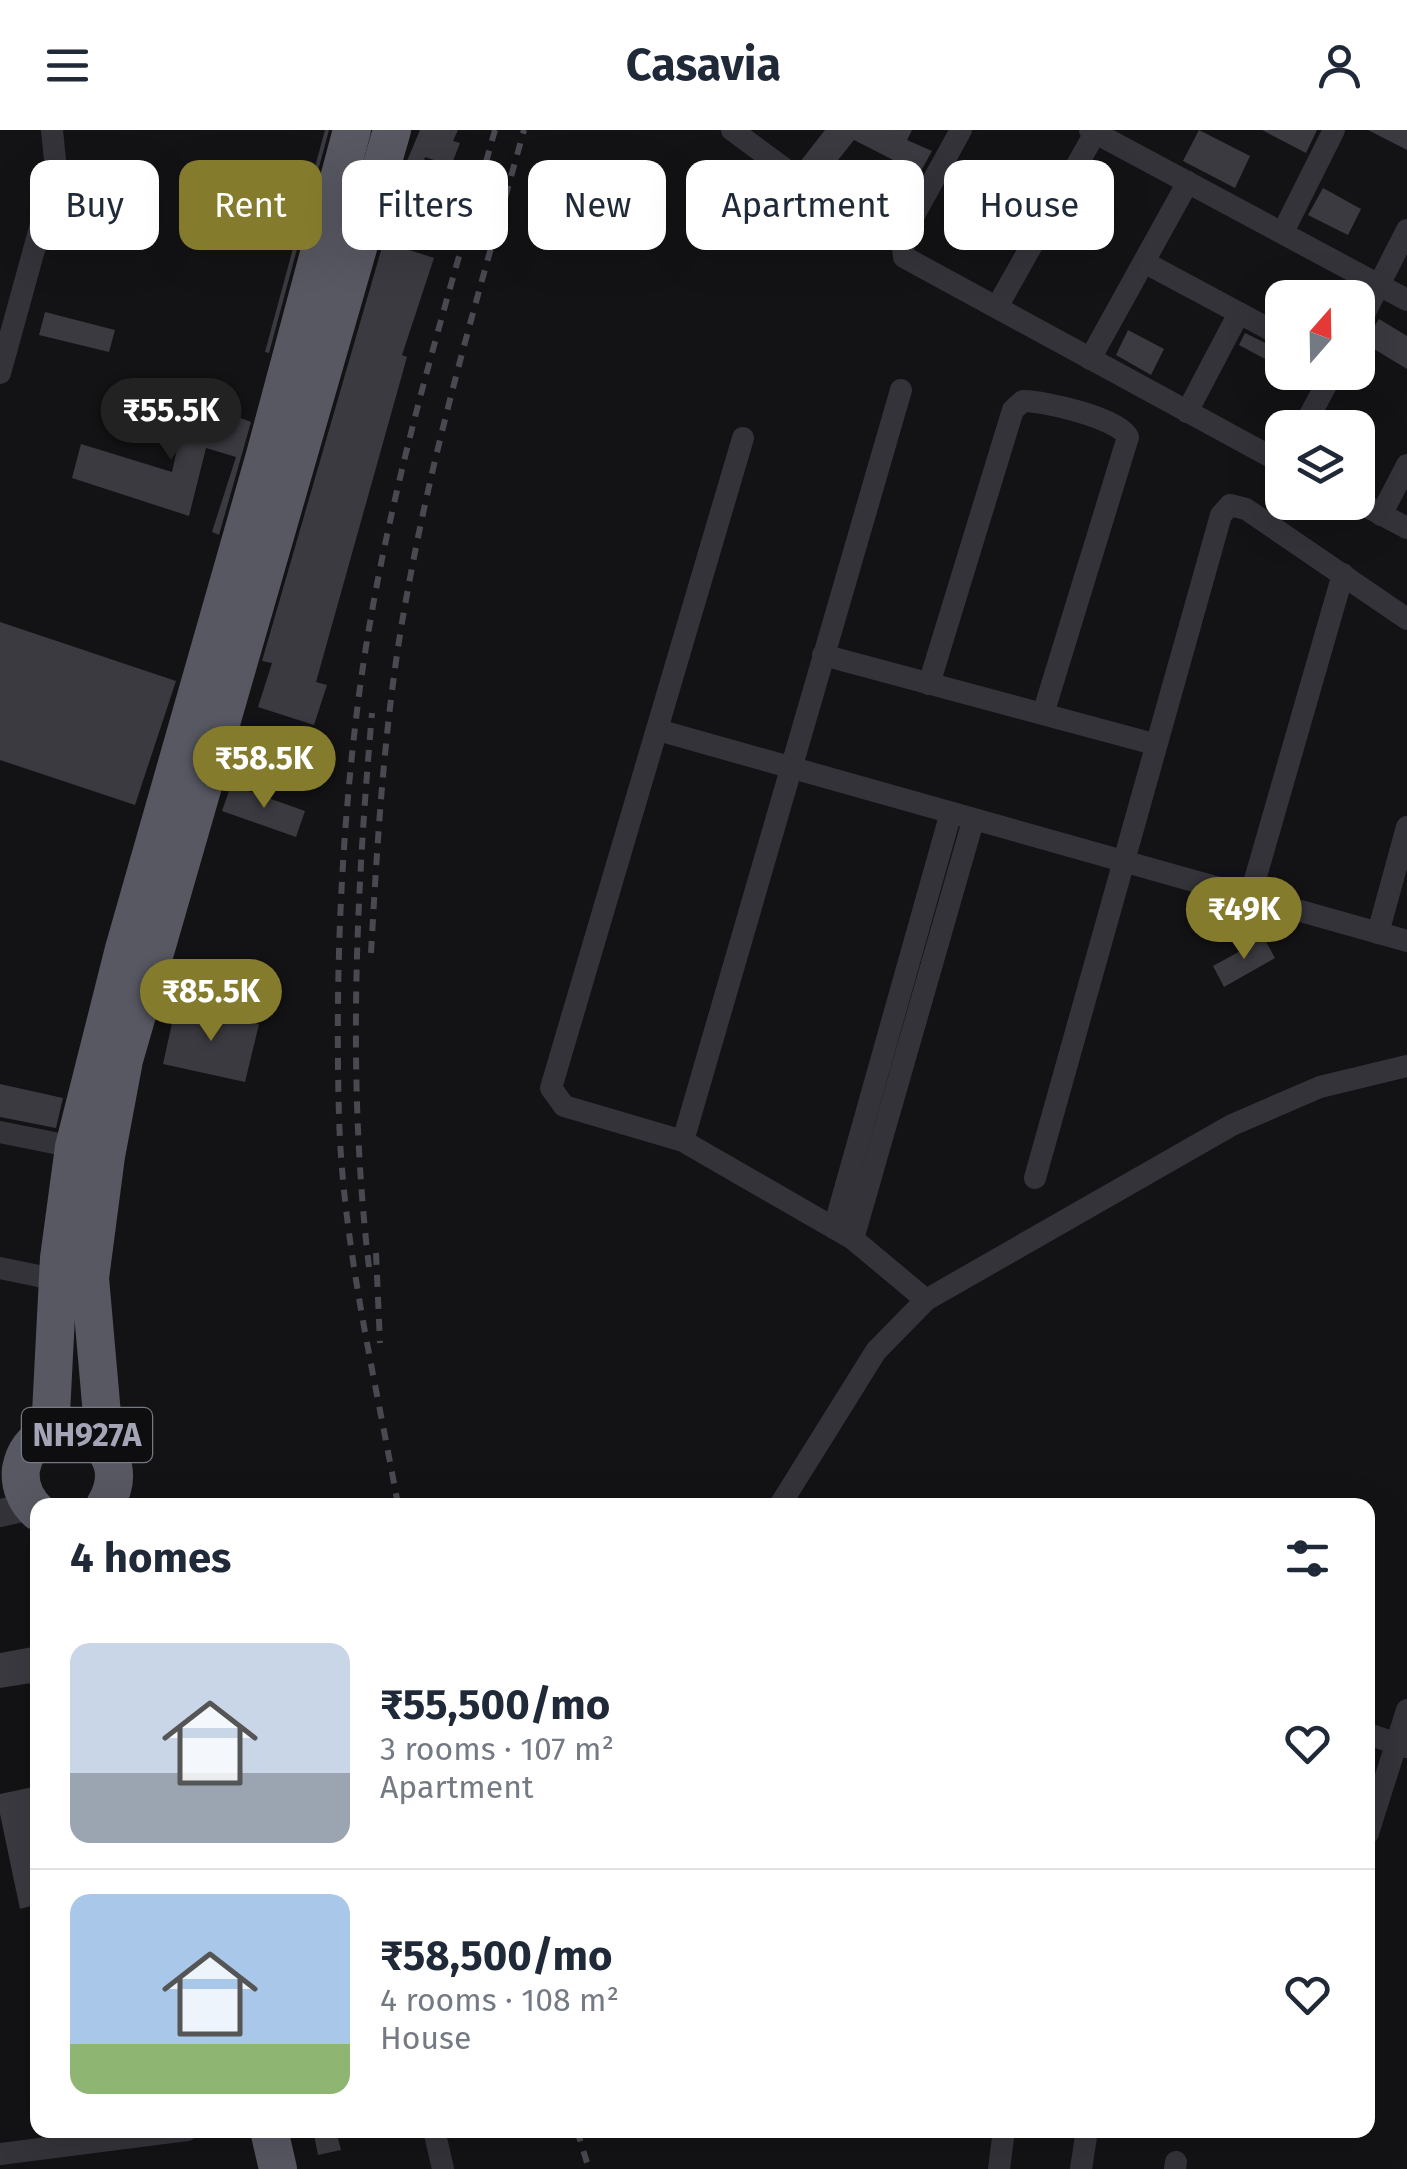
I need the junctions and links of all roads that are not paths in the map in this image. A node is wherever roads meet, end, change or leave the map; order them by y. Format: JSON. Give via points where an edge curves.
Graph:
{"nodes":[{"id":1,"x":52,"y":130,"type":"edge"},
{"id":2,"x":352,"y":130,"type":"edge"},
{"id":3,"x":392,"y":130,"type":"edge"},
{"id":4,"x":732,"y":130,"type":"edge"},
{"id":5,"x":961,"y":130,"type":"edge"},
{"id":6,"x":1334,"y":130,"type":"edge"},
{"id":7,"x":1093,"y":131,"type":"edge"},
{"id":8,"x":773,"y":160,"type":"edge"},
{"id":9,"x":1188,"y":182,"type":"junction"},
{"id":10,"x":924,"y":197,"type":"edge"},
{"id":11,"x":1407,"y":230,"type":"edge"},
{"id":12,"x":1283,"y":232,"type":"junction"},
{"id":13,"x":902,"y":250,"type":"edge"},
{"id":14,"x":1144,"y":262,"type":"junction"},
{"id":15,"x":1380,"y":285,"type":"junction"},
{"id":16,"x":1375,"y":294,"type":"edge"},
{"id":17,"x":1407,"y":300,"type":"edge"},
{"id":18,"x":996,"y":306,"type":"junction"},
{"id":19,"x":1239,"y":313,"type":"junction"},
{"id":20,"x":1265,"y":327,"type":"edge"},
{"id":21,"x":1090,"y":359,"type":"junction"},
{"id":22,"x":0,"y":373,"type":"edge"},
{"id":23,"x":901,"y":390,"type":"dead end"},
{"id":24,"x":1187,"y":412,"type":"junction"},
{"id":25,"x":743,"y":438,"type":"dead end"},
{"id":26,"x":1265,"y":454,"type":"edge"},
{"id":27,"x":1407,"y":465,"type":"edge"},
{"id":28,"x":1375,"y":512,"type":"edge"},
{"id":29,"x":1381,"y":515,"type":"junction"},
{"id":30,"x":1407,"y":528,"type":"edge"},
{"id":31,"x":1343,"y":574,"type":"junction"},
{"id":32,"x":1407,"y":619,"type":"edge"},
{"id":33,"x":822,"y":655,"type":"junction"},
{"id":34,"x":929,"y":684,"type":"junction"},
{"id":35,"x":1043,"y":714,"type":"junction"},
{"id":36,"x":658,"y":730,"type":"junction"},
{"id":37,"x":1154,"y":744,"type":"junction"},
{"id":38,"x":789,"y":768,"type":"junction"},
{"id":39,"x":962,"y":818,"type":"junction"},
{"id":40,"x":1407,"y":827,"type":"edge"},
{"id":41,"x":1122,"y":862,"type":"junction"},
{"id":42,"x":1250,"y":897,"type":"junction"},
{"id":43,"x":1378,"y":932,"type":"junction"},
{"id":44,"x":1407,"y":940,"type":"edge"},
{"id":45,"x":1407,"y":1066,"type":"edge"},
{"id":46,"x":0,"y":1132,"type":"edge"},
{"id":47,"x":683,"y":1141,"type":"junction"},
{"id":48,"x":74,"y":1146,"type":"junction"},
{"id":49,"x":1036,"y":1178,"type":"dead end"},
{"id":50,"x":843,"y":1233,"type":"junction"},
{"id":51,"x":0,"y":1268,"type":"edge"},
{"id":52,"x":58,"y":1280,"type":"junction"},
{"id":53,"x":926,"y":1300,"type":"junction"},
{"id":54,"x":50,"y":1434,"type":"junction"},
{"id":55,"x":106,"y":1450,"type":"junction"},
{"id":56,"x":11,"y":1471,"type":"edge"},
{"id":57,"x":110,"y":1498,"type":"edge"},
{"id":58,"x":784,"y":1498,"type":"edge"},
{"id":59,"x":23,"y":1510,"type":"edge"},
{"id":60,"x":1407,"y":1710,"type":"edge"},
{"id":61,"x":1375,"y":1736,"type":"edge"},
{"id":62,"x":1402,"y":1745,"type":"edge"},
{"id":63,"x":1375,"y":1816,"type":"edge"},
{"id":64,"x":125,"y":2138,"type":"edge"},
{"id":65,"x":247,"y":2138,"type":"edge"},
{"id":66,"x":271,"y":2138,"type":"edge"},
{"id":67,"x":436,"y":2138,"type":"edge"},
{"id":68,"x":1003,"y":2138,"type":"edge"},
{"id":69,"x":1086,"y":2138,"type":"edge"},
{"id":70,"x":0,"y":2154,"type":"edge"},
{"id":71,"x":253,"y":2169,"type":"edge"},
{"id":72,"x":278,"y":2169,"type":"edge"},
{"id":73,"x":443,"y":2169,"type":"edge"},
{"id":74,"x":999,"y":2169,"type":"edge"},
{"id":75,"x":1081,"y":2169,"type":"edge"}],
"edges":[{"from":1,"to":22,"type":"street","via":[[56,170]]},
{"from":2,"to":48,"type":"highway","number":"NH927A"},
{"from":3,"to":55,"type":"highway","number":"NH927A","via":[[124,1060],[90,1278]]},
{"from":4,"to":8,"type":"street"},
{"from":5,"to":10,"type":"street"},
{"from":6,"to":12,"type":"street"},
{"from":7,"to":9,"type":"street"},
{"from":7,"to":18,"type":"street"},
{"from":9,"to":12,"type":"street"},
{"from":9,"to":14,"type":"street"},
{"from":11,"to":15,"type":"street"},
{"from":12,"to":15,"type":"street"},
{"from":13,"to":18,"type":"street","via":[[910,262]]},
{"from":14,"to":19,"type":"street"},
{"from":14,"to":21,"type":"street"},
{"from":15,"to":16,"type":"street"},
{"from":15,"to":17,"type":"street"},
{"from":18,"to":21,"type":"street"},
{"from":19,"to":20,"type":"street"},
{"from":19,"to":24,"type":"street"},
{"from":21,"to":24,"type":"street"},
{"from":23,"to":33,"type":"street"},
{"from":24,"to":26,"type":"street"},
{"from":25,"to":36,"type":"street"},
{"from":27,"to":29,"type":"street"},
{"from":28,"to":29,"type":"street"},
{"from":29,"to":30,"type":"street"},
{"from":31,"to":32,"type":"street"},
{"from":31,"to":37,"type":"street","via":[[1246,509],[1225,509]]},
{"from":31,"to":42,"type":"street"},
{"from":33,"to":34,"type":"street"},
{"from":33,"to":38,"type":"street"},
{"from":34,"to":35,"type":"street"},
{"from":34,"to":35,"type":"street","via":[[1013,410],[1023,401],[1038,401],[1118,426],[1128,437]]},
{"from":35,"to":37,"type":"street"},
{"from":36,"to":38,"type":"street"},
{"from":36,"to":47,"type":"street","via":[[552,1088],[564,1106]]},
{"from":37,"to":41,"type":"street"},
{"from":38,"to":39,"type":"street"},
{"from":38,"to":47,"type":"street"},
{"from":39,"to":41,"type":"street"},
{"from":39,"to":50,"type":"street"},
{"from":40,"to":43,"type":"street"},
{"from":41,"to":42,"type":"street"},
{"from":41,"to":49,"type":"street"},
{"from":42,"to":43,"type":"street"},
{"from":43,"to":44,"type":"street"},
{"from":45,"to":53,"type":"street","via":[[1320,1088],[1232,1125]]},
{"from":46,"to":48,"type":"street"},
{"from":47,"to":50,"type":"street"},
{"from":48,"to":52,"type":"highway","number":"NH927A"},
{"from":50,"to":53,"type":"street"},
{"from":51,"to":52,"type":"street"},
{"from":52,"to":54,"type":"highway","number":"NH927A"},
{"from":53,"to":58,"type":"street","via":[[876,1351]]},
{"from":54,"to":55,"type":"highway","number":"NH927A","via":[[80,1432]]},
{"from":54,"to":56,"type":"highway","number":"NH927A"},
{"from":55,"to":57,"type":"highway","number":"NH927A"},
{"from":56,"to":59,"type":"highway","number":"NH927A","via":[[21,1482]]},
{"from":60,"to":62,"type":"street"},
{"from":61,"to":62,"type":"street"},
{"from":62,"to":63,"type":"street"},
{"from":64,"to":70,"type":"street"},
{"from":65,"to":71,"type":"highway"},
{"from":66,"to":72,"type":"highway"},
{"from":67,"to":73,"type":"street"},
{"from":68,"to":74,"type":"street"},
{"from":69,"to":75,"type":"street"}]}
